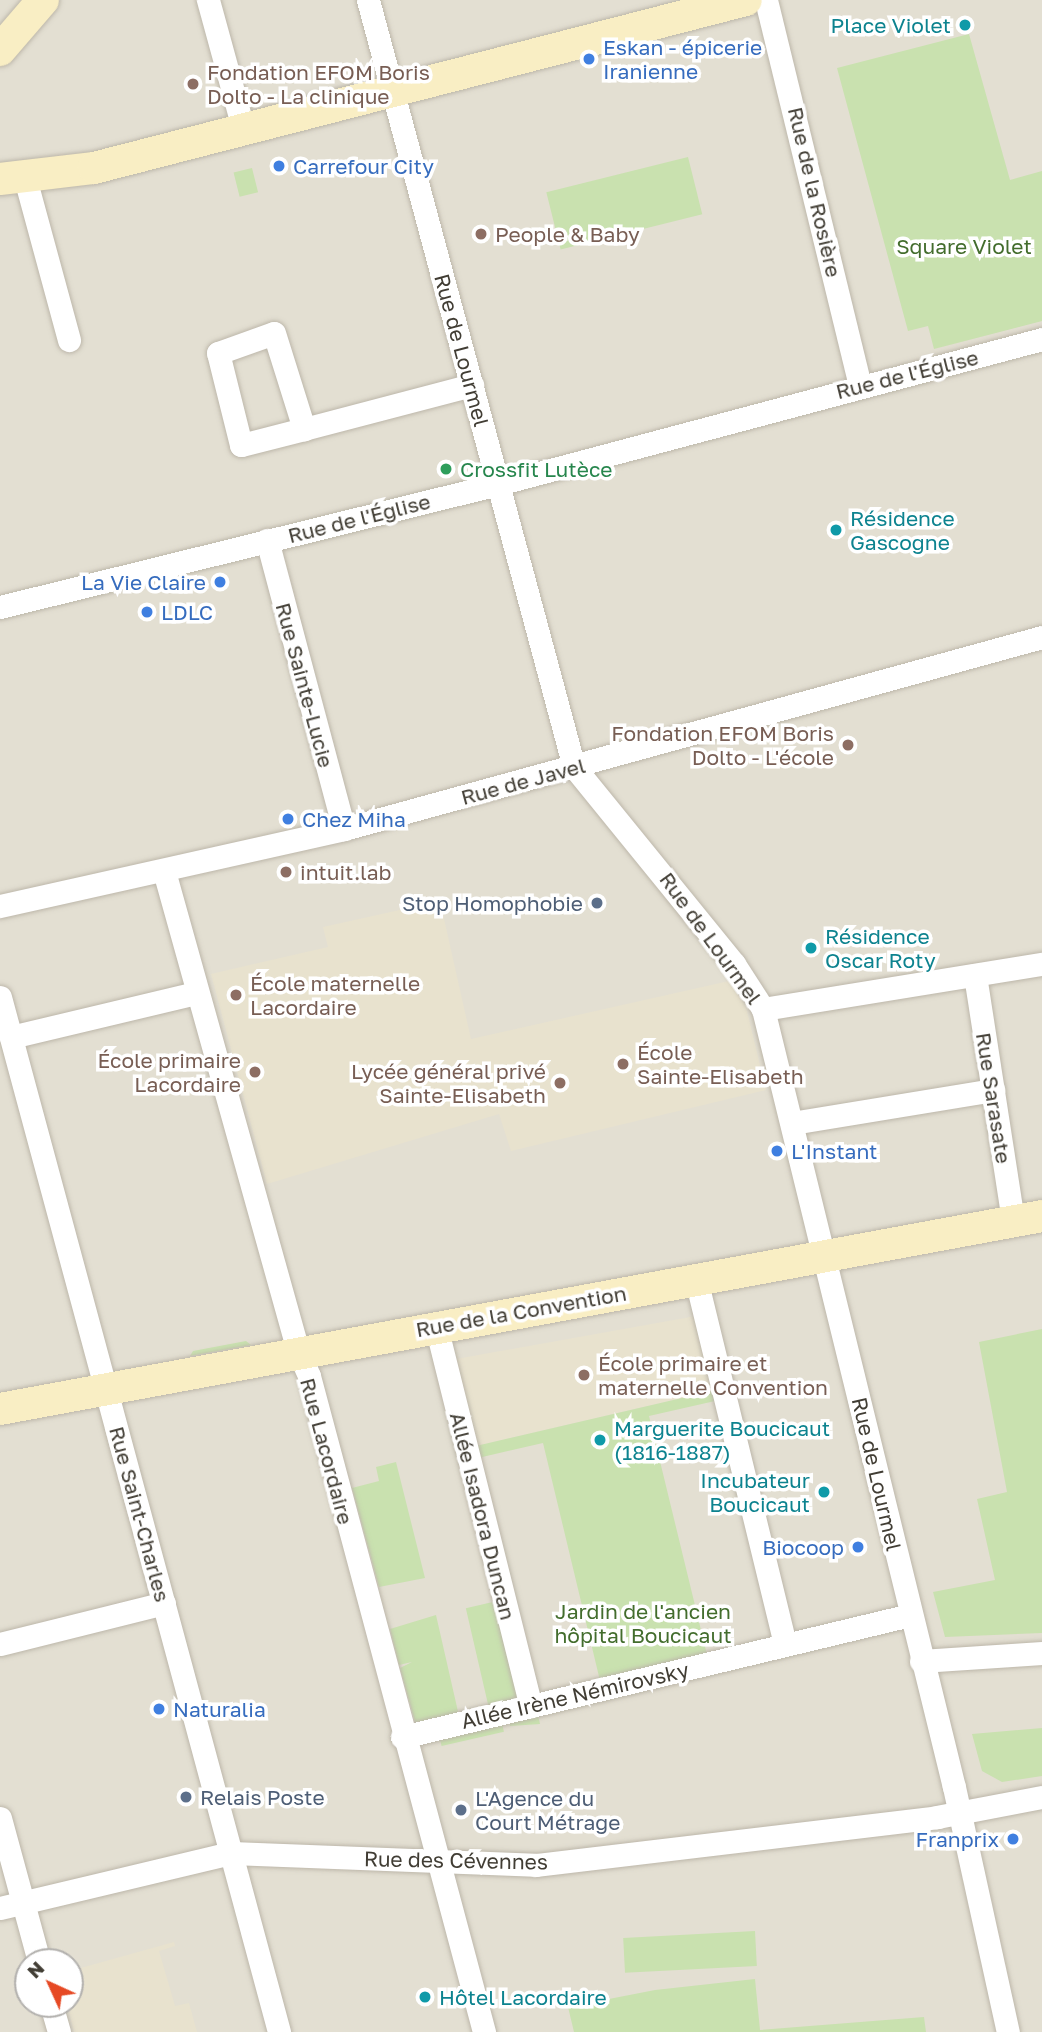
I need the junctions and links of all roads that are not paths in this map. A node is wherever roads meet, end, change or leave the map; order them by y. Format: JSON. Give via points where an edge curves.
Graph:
{"nodes":[{"id":1,"x":43,"y":0,"type":"edge"},
{"id":2,"x":208,"y":0,"type":"edge"},
{"id":3,"x":368,"y":0,"type":"edge"},
{"id":4,"x":746,"y":0,"type":"edge"},
{"id":5,"x":766,"y":0,"type":"edge"},
{"id":6,"x":0,"y":50,"type":"edge"},
{"id":7,"x":394,"y":91,"type":"junction"},
{"id":8,"x":243,"y":128,"type":"junction"},
{"id":9,"x":13,"y":178,"type":"edge"},
{"id":10,"x":1042,"y":339,"type":"edge"},
{"id":11,"x":69,"y":340,"type":"dead end"},
{"id":12,"x":472,"y":385,"type":"junction"},
{"id":13,"x":860,"y":385,"type":"junction"},
{"id":14,"x":304,"y":429,"type":"junction"},
{"id":15,"x":498,"y":484,"type":"junction"},
{"id":16,"x":267,"y":540,"type":"junction"},
{"id":17,"x":0,"y":607,"type":"edge"},
{"id":18,"x":1042,"y":637,"type":"edge"},
{"id":19,"x":574,"y":767,"type":"junction"},
{"id":20,"x":344,"y":829,"type":"junction"},
{"id":21,"x":164,"y":871,"type":"junction"},
{"id":22,"x":0,"y":906,"type":"edge"},
{"id":23,"x":1042,"y":964,"type":"edge"},
{"id":24,"x":975,"y":975,"type":"junction"},
{"id":25,"x":196,"y":993,"type":"junction"},
{"id":26,"x":0,"y":996,"type":"edge"},
{"id":27,"x":763,"y":1009,"type":"junction"},
{"id":28,"x":11,"y":1037,"type":"junction"},
{"id":29,"x":993,"y":1090,"type":"junction"},
{"id":30,"x":792,"y":1124,"type":"junction"},
{"id":31,"x":1028,"y":1218,"type":"edge"},
{"id":32,"x":825,"y":1255,"type":"junction"},
{"id":33,"x":696,"y":1279,"type":"junction"},
{"id":34,"x":436,"y":1326,"type":"junction"},
{"id":35,"x":298,"y":1351,"type":"junction"},
{"id":36,"x":106,"y":1387,"type":"junction"},
{"id":37,"x":0,"y":1409,"type":"edge"},
{"id":38,"x":164,"y":1603,"type":"junction"},
{"id":39,"x":910,"y":1615,"type":"junction"},
{"id":40,"x":785,"y":1643,"type":"junction"},
{"id":41,"x":0,"y":1644,"type":"edge"},
{"id":42,"x":1042,"y":1653,"type":"edge"},
{"id":43,"x":921,"y":1661,"type":"junction"},
{"id":44,"x":531,"y":1706,"type":"junction"},
{"id":45,"x":402,"y":1737,"type":"junction"},
{"id":46,"x":1042,"y":1797,"type":"edge"},
{"id":47,"x":958,"y":1814,"type":"junction"},
{"id":48,"x":0,"y":1818,"type":"edge"},
{"id":49,"x":230,"y":1853,"type":"junction"},
{"id":50,"x":438,"y":1861,"type":"junction"},
{"id":51,"x":11,"y":1906,"type":"edge"},
{"id":52,"x":32,"y":1948,"type":"edge"},
{"id":53,"x":279,"y":2032,"type":"edge"},
{"id":54,"x":484,"y":2032,"type":"edge"},
{"id":55,"x":1008,"y":2032,"type":"edge"}],
"edges":[{"from":1,"to":6,"type":"main road"},
{"from":2,"to":8,"type":"street"},
{"from":3,"to":7,"type":"street","name":"Rue de Lourmel"},
{"from":4,"to":7,"type":"main road"},
{"from":5,"to":13,"type":"street","name":"Rue de la Rosière"},
{"from":7,"to":8,"type":"main road"},
{"from":7,"to":12,"type":"street","name":"Rue de Lourmel"},
{"from":8,"to":9,"type":"main road","via":[[94,168]]},
{"from":9,"to":11,"type":"street"},
{"from":10,"to":13,"type":"street","name":"Rue de l'Église"},
{"from":12,"to":14,"type":"street"},
{"from":12,"to":15,"type":"street","name":"Rue de Lourmel"},
{"from":13,"to":15,"type":"street","name":"Rue de l'Église"},
{"from":14,"to":14,"type":"street","via":[[274,333],[218,353],[240,445]]},
{"from":15,"to":16,"type":"street","name":"Rue de l'Église"},
{"from":15,"to":19,"type":"street","name":"Rue de Lourmel"},
{"from":16,"to":17,"type":"street","name":"Rue de l'Église"},
{"from":16,"to":20,"type":"street","name":"Rue Sainte-Lucie"},
{"from":18,"to":19,"type":"street","name":"Rue de Javel"},
{"from":19,"to":20,"type":"street","name":"Rue de Javel"},
{"from":19,"to":27,"type":"street","name":"Rue de Lourmel","via":[[701,921],[757,994]]},
{"from":20,"to":21,"type":"street","name":"Rue de Javel"},
{"from":21,"to":22,"type":"street","name":"Rue de Javel"},
{"from":21,"to":25,"type":"street","name":"Rue Lacordaire"},
{"from":23,"to":24,"type":"street"},
{"from":24,"to":27,"type":"street"},
{"from":24,"to":29,"type":"street","name":"Rue Sarasate"},
{"from":25,"to":28,"type":"street"},
{"from":25,"to":35,"type":"street","name":"Rue Lacordaire"},
{"from":26,"to":28,"type":"street","name":"Rue Saint-Charles"},
{"from":27,"to":30,"type":"street","name":"Rue de Lourmel"},
{"from":28,"to":36,"type":"street","name":"Rue Saint-Charles"},
{"from":29,"to":30,"type":"street"},
{"from":29,"to":31,"type":"street","name":"Rue Sarasate"},
{"from":30,"to":32,"type":"street","name":"Rue de Lourmel"},
{"from":31,"to":32,"type":"main road","name":"Rue de la Convention"},
{"from":32,"to":33,"type":"main road","name":"Rue de la Convention"},
{"from":32,"to":39,"type":"street","name":"Rue de Lourmel"},
{"from":33,"to":34,"type":"main road","name":"Rue de la Convention"},
{"from":33,"to":40,"type":"street"},
{"from":34,"to":35,"type":"main road","name":"Rue de la Convention"},
{"from":34,"to":44,"type":"street","name":"Allée Isadora Duncan"},
{"from":35,"to":36,"type":"main road","name":"Rue de la Convention"},
{"from":35,"to":45,"type":"street","name":"Rue Lacordaire","via":[[309,1376]]},
{"from":36,"to":37,"type":"main road","name":"Rue de la Convention"},
{"from":36,"to":38,"type":"street","name":"Rue Saint-Charles"},
{"from":38,"to":41,"type":"street"},
{"from":38,"to":49,"type":"street","name":"Rue Saint-Charles"},
{"from":39,"to":40,"type":"street","name":"Allée Irène Némirovsky"},
{"from":39,"to":43,"type":"street","name":"Rue de Lourmel"},
{"from":40,"to":44,"type":"street","name":"Allée Irène Némirovsky"},
{"from":42,"to":43,"type":"street"},
{"from":43,"to":47,"type":"street","name":"Rue de Lourmel"},
{"from":44,"to":45,"type":"street","name":"Allée Irène Némirovsky"},
{"from":45,"to":50,"type":"street","name":"Rue Lacordaire"},
{"from":46,"to":47,"type":"street","name":"Rue des Cévennes"},
{"from":47,"to":50,"type":"street","name":"Rue des Cévennes","via":[[536,1865]]},
{"from":47,"to":55,"type":"street","name":"Rue de Lourmel"},
{"from":48,"to":51,"type":"street"},
{"from":49,"to":50,"type":"street","name":"Rue des Cévennes"},
{"from":49,"to":51,"type":"street","name":"Rue des Cévennes"},
{"from":49,"to":53,"type":"street","name":"Rue Saint-Charles"},
{"from":50,"to":54,"type":"street","name":"Rue Lacordaire"},
{"from":51,"to":52,"type":"street"}]}
